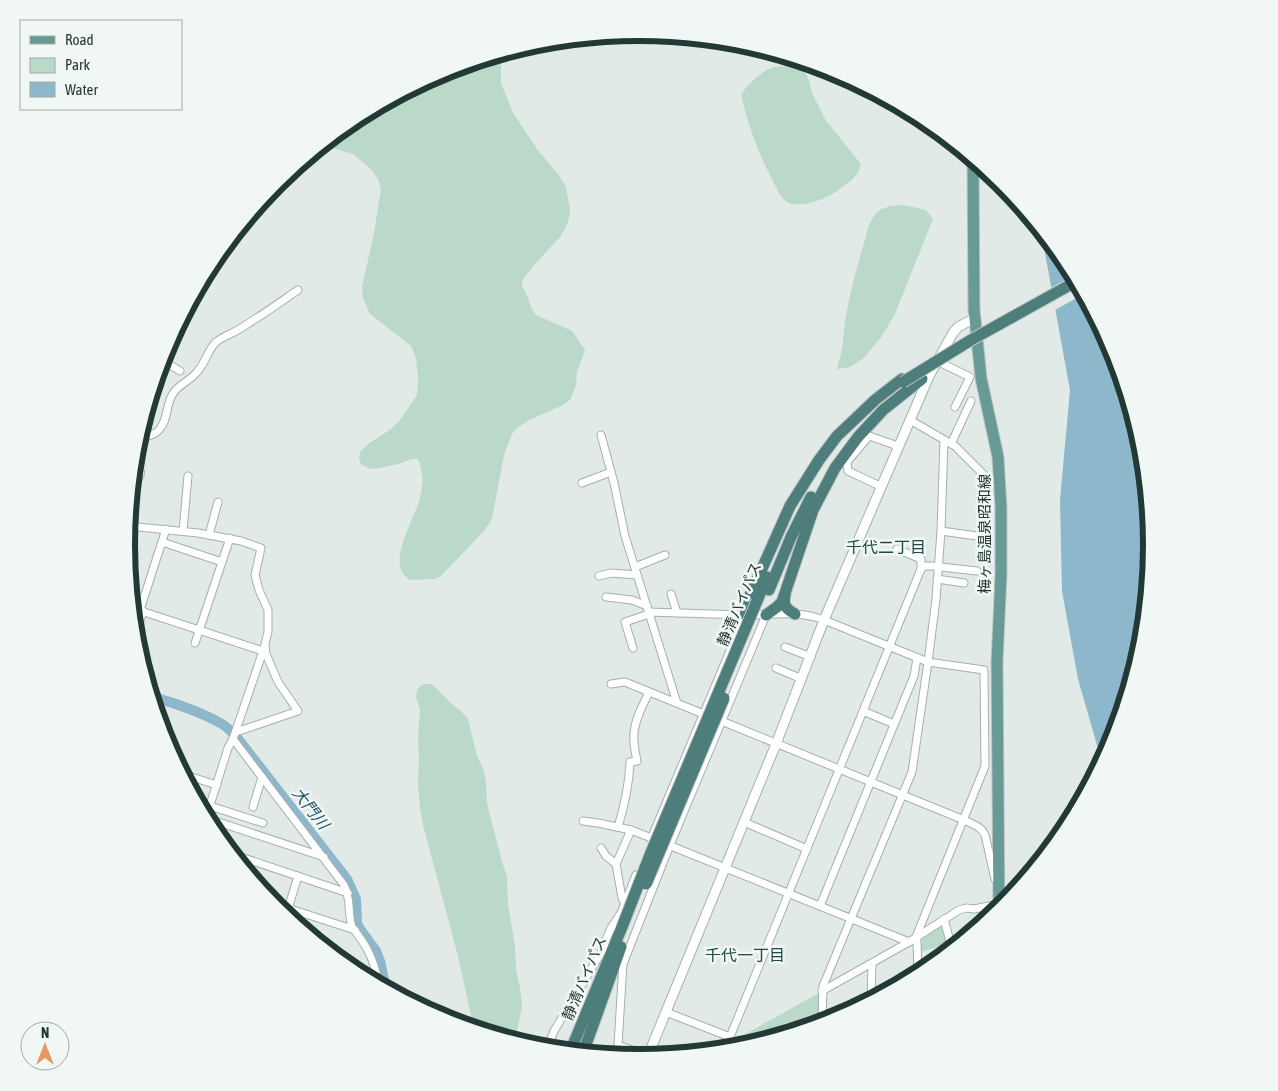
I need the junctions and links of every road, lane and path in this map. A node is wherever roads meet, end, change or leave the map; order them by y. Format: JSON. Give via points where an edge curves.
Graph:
{"nodes":[{"id":1,"x":973,"y":168,"type":"edge"},
{"id":2,"x":1071,"y":285,"type":"edge"},
{"id":3,"x":298,"y":290,"type":"dead end"},
{"id":4,"x":1075,"y":291,"type":"edge"},
{"id":5,"x":975,"y":318,"type":"junction"},
{"id":6,"x":942,"y":358,"type":"junction"},
{"id":7,"x":169,"y":364,"type":"edge"},
{"id":8,"x":180,"y":371,"type":"dead end"},
{"id":9,"x":905,"y":384,"type":"junction"},
{"id":10,"x":971,"y":402,"type":"dead end"},
{"id":11,"x":955,"y":407,"type":"dead end"},
{"id":12,"x":910,"y":420,"type":"junction"},
{"id":13,"x":601,"y":435,"type":"dead end"},
{"id":14,"x":147,"y":437,"type":"edge"},
{"id":15,"x":948,"y":442,"type":"junction"},
{"id":16,"x":898,"y":446,"type":"junction"},
{"id":17,"x":611,"y":472,"type":"junction"},
{"id":18,"x":188,"y":476,"type":"dead end"},
{"id":19,"x":988,"y":479,"type":"dead end"},
{"id":20,"x":582,"y":483,"type":"dead end"},
{"id":21,"x":882,"y":487,"type":"junction"},
{"id":22,"x":218,"y":502,"type":"dead end"},
{"id":23,"x":136,"y":527,"type":"edge"},
{"id":24,"x":166,"y":529,"type":"junction"},
{"id":25,"x":184,"y":531,"type":"junction"},
{"id":26,"x":941,"y":531,"type":"junction"},
{"id":27,"x":209,"y":535,"type":"junction"},
{"id":28,"x":977,"y":536,"type":"dead end"},
{"id":29,"x":230,"y":538,"type":"junction"},
{"id":30,"x":162,"y":542,"type":"junction"},
{"id":31,"x":897,"y":550,"type":"dead end"},
{"id":32,"x":665,"y":555,"type":"dead end"},
{"id":33,"x":222,"y":562,"type":"junction"},
{"id":34,"x":938,"y":566,"type":"junction"},
{"id":35,"x":635,"y":567,"type":"junction"},
{"id":36,"x":921,"y":570,"type":"junction"},
{"id":37,"x":977,"y":570,"type":"dead end"},
{"id":38,"x":637,"y":575,"type":"junction"},
{"id":39,"x":598,"y":576,"type":"dead end"},
{"id":40,"x":937,"y":579,"type":"junction"},
{"id":41,"x":964,"y":583,"type":"dead end"},
{"id":42,"x":671,"y":594,"type":"dead end"},
{"id":43,"x":785,"y":595,"type":"junction"},
{"id":44,"x":606,"y":597,"type":"dead end"},
{"id":45,"x":762,"y":606,"type":"junction"},
{"id":46,"x":139,"y":608,"type":"edge"},
{"id":47,"x":138,"y":610,"type":"edge"},
{"id":48,"x":648,"y":611,"type":"junction"},
{"id":49,"x":677,"y":613,"type":"junction"},
{"id":50,"x":795,"y":614,"type":"junction"},
{"id":51,"x":745,"y":615,"type":"junction"},
{"id":52,"x":824,"y":620,"type":"junction"},
{"id":53,"x":200,"y":630,"type":"junction"},
{"id":54,"x":195,"y":643,"type":"dead end"},
{"id":55,"x":890,"y":646,"type":"junction"},
{"id":56,"x":786,"y":647,"type":"dead end"},
{"id":57,"x":264,"y":648,"type":"junction"},
{"id":58,"x":633,"y":648,"type":"dead end"},
{"id":59,"x":811,"y":657,"type":"junction"},
{"id":60,"x":917,"y":658,"type":"junction"},
{"id":61,"x":928,"y":662,"type":"junction"},
{"id":62,"x":776,"y":668,"type":"dead end"},
{"id":63,"x":802,"y":679,"type":"junction"},
{"id":64,"x":611,"y":684,"type":"dead end"},
{"id":65,"x":649,"y":692,"type":"junction"},
{"id":66,"x":677,"y":703,"type":"junction"},
{"id":67,"x":863,"y":712,"type":"junction"},
{"id":68,"x":702,"y":714,"type":"junction"},
{"id":69,"x":722,"y":722,"type":"junction"},
{"id":70,"x":894,"y":724,"type":"junction"},
{"id":71,"x":235,"y":735,"type":"junction"},
{"id":72,"x":776,"y":744,"type":"junction"},
{"id":73,"x":840,"y":770,"type":"junction"},
{"id":74,"x":191,"y":777,"type":"edge"},
{"id":75,"x":262,"y":778,"type":"junction"},
{"id":76,"x":870,"y":782,"type":"junction"},
{"id":77,"x":217,"y":785,"type":"junction"},
{"id":78,"x":902,"y":795,"type":"junction"},
{"id":79,"x":253,"y":807,"type":"dead end"},
{"id":80,"x":209,"y":808,"type":"joint"},
{"id":81,"x":964,"y":820,"type":"junction"},
{"id":82,"x":217,"y":822,"type":"edge"},
{"id":83,"x":583,"y":822,"type":"dead end"},
{"id":84,"x":744,"y":822,"type":"junction"},
{"id":85,"x":263,"y":823,"type":"dead end"},
{"id":86,"x":618,"y":827,"type":"junction"},
{"id":87,"x":631,"y":830,"type":"junction"},
{"id":88,"x":651,"y":838,"type":"junction"},
{"id":89,"x":670,"y":845,"type":"junction"},
{"id":90,"x":601,"y":848,"type":"dead end"},
{"id":91,"x":807,"y":849,"type":"junction"},
{"id":92,"x":324,"y":857,"type":"junction"},
{"id":93,"x":244,"y":858,"type":"edge"},
{"id":94,"x":616,"y":864,"type":"junction"},
{"id":95,"x":725,"y":868,"type":"junction"},
{"id":96,"x":298,"y":876,"type":"junction"},
{"id":97,"x":998,"y":892,"type":"junction"},
{"id":98,"x":348,"y":893,"type":"junction"},
{"id":99,"x":789,"y":893,"type":"junction"},
{"id":100,"x":998,"y":900,"type":"edge"},
{"id":101,"x":625,"y":904,"type":"junction"},
{"id":102,"x":820,"y":906,"type":"junction"},
{"id":103,"x":288,"y":908,"type":"joint"},
{"id":104,"x":990,"y":908,"type":"edge"},
{"id":105,"x":851,"y":919,"type":"junction"},
{"id":106,"x":944,"y":919,"type":"junction"},
{"id":107,"x":624,"y":928,"type":"junction"},
{"id":108,"x":355,"y":931,"type":"junction"},
{"id":109,"x":916,"y":937,"type":"junction"},
{"id":110,"x":909,"y":942,"type":"junction"},
{"id":111,"x":950,"y":942,"type":"edge"},
{"id":112,"x":609,"y":956,"type":"junction"},
{"id":113,"x":872,"y":964,"type":"junction"},
{"id":114,"x":918,"y":966,"type":"edge"},
{"id":115,"x":377,"y":976,"type":"edge"},
{"id":116,"x":822,"y":992,"type":"junction"},
{"id":117,"x":871,"y":993,"type":"edge"},
{"id":118,"x":666,"y":1012,"type":"junction"},
{"id":119,"x":822,"y":1014,"type":"edge"},
{"id":120,"x":550,"y":1041,"type":"edge"},
{"id":121,"x":729,"y":1041,"type":"edge"},
{"id":122,"x":724,"y":1042,"type":"edge"},
{"id":123,"x":566,"y":1044,"type":"edge"},
{"id":124,"x":573,"y":1045,"type":"edge"},
{"id":125,"x":579,"y":1046,"type":"edge"},
{"id":126,"x":585,"y":1046,"type":"edge"},
{"id":127,"x":629,"y":1050,"type":"edge"},
{"id":128,"x":650,"y":1050,"type":"edge"}],
"edges":[{"from":1,"to":5,"type":"main road","name":"梅ヶ島温泉昭和線"},
{"from":2,"to":6,"type":"highway","bridge":true},
{"from":3,"to":14,"type":"street","via":[[215,344],[198,372],[175,391],[158,432]]},
{"from":4,"to":9,"type":"highway","name":"静清バイパス","via":[[922,379]]},
{"from":5,"to":6,"type":"street","via":[[953,333]]},
{"from":5,"to":97,"type":"main road","name":"梅ヶ島温泉昭和線","via":[[980,371],[998,457],[1000,489]]},
{"from":6,"to":9,"type":"highway","bridge":true},
{"from":6,"to":11,"type":"street","via":[[970,377]]},
{"from":6,"to":12,"type":"street","via":[[929,376]]},
{"from":7,"to":8,"type":"street"},
{"from":9,"to":43,"type":"highway","via":[[858,436],[835,468],[813,510]]},
{"from":9,"to":45,"type":"highway","name":"静清バイパス","via":[[882,398],[851,429],[817,472],[794,514]]},
{"from":9,"to":51,"type":"highway","via":[[875,400],[837,436],[803,484],[748,600]]},
{"from":10,"to":15,"type":"street"},
{"from":12,"to":15,"type":"street"},
{"from":12,"to":16,"type":"street"},
{"from":13,"to":17,"type":"street"},
{"from":15,"to":19,"type":"street"},
{"from":15,"to":26,"type":"street"},
{"from":16,"to":21,"type":"street"},
{"from":16,"to":21,"type":"street","via":[[869,436],[847,462],[848,470]]},
{"from":17,"to":20,"type":"street"},
{"from":17,"to":35,"type":"street"},
{"from":18,"to":25,"type":"street"},
{"from":21,"to":52,"type":"street"},
{"from":22,"to":27,"type":"street"},
{"from":23,"to":24,"type":"street"},
{"from":24,"to":25,"type":"street"},
{"from":24,"to":30,"type":"street"},
{"from":25,"to":27,"type":"street"},
{"from":26,"to":28,"type":"street"},
{"from":26,"to":34,"type":"street"},
{"from":27,"to":29,"type":"street"},
{"from":29,"to":33,"type":"street"},
{"from":29,"to":57,"type":"street","via":[[261,548],[256,576],[268,610]]},
{"from":30,"to":33,"type":"street"},
{"from":30,"to":46,"type":"street"},
{"from":31,"to":36,"type":"street","via":[[921,559]]},
{"from":32,"to":35,"type":"street"},
{"from":33,"to":53,"type":"street"},
{"from":34,"to":36,"type":"street","via":[[925,566]]},
{"from":34,"to":37,"type":"street"},
{"from":34,"to":40,"type":"street"},
{"from":35,"to":38,"type":"street"},
{"from":36,"to":55,"type":"street"},
{"from":38,"to":39,"type":"street","via":[[611,573]]},
{"from":38,"to":48,"type":"street"},
{"from":40,"to":41,"type":"street"},
{"from":40,"to":61,"type":"street"},
{"from":42,"to":49,"type":"street"},
{"from":43,"to":45,"type":"highway","via":[[780,605]]},
{"from":43,"to":50,"type":"highway","via":[[785,605]]},
{"from":44,"to":48,"type":"street","via":[[632,600]]},
{"from":45,"to":50,"type":"street"},
{"from":45,"to":51,"type":"street"},
{"from":45,"to":69,"type":"street"},
{"from":45,"to":107,"type":"highway","name":"静清バイパス","bridge":true,"via":[[654,846]]},
{"from":47,"to":53,"type":"street"},
{"from":48,"to":49,"type":"street"},
{"from":48,"to":58,"type":"street","via":[[625,622]]},
{"from":48,"to":66,"type":"street"},
{"from":49,"to":51,"type":"street"},
{"from":50,"to":52,"type":"street"},
{"from":51,"to":68,"type":"street"},
{"from":52,"to":55,"type":"street"},
{"from":52,"to":59,"type":"street"},
{"from":53,"to":54,"type":"street"},
{"from":53,"to":57,"type":"street"},
{"from":55,"to":60,"type":"street"},
{"from":55,"to":67,"type":"street"},
{"from":56,"to":59,"type":"street"},
{"from":57,"to":71,"type":"street"},
{"from":57,"to":71,"type":"street","via":[[284,692],[298,711]]},
{"from":59,"to":63,"type":"street"},
{"from":60,"to":61,"type":"street"},
{"from":60,"to":70,"type":"street","via":[[914,676]]},
{"from":61,"to":78,"type":"street","via":[[912,772]]},
{"from":61,"to":81,"type":"street","via":[[984,670],[985,766]]},
{"from":62,"to":63,"type":"street"},
{"from":63,"to":72,"type":"street"},
{"from":64,"to":65,"type":"street","via":[[625,682]]},
{"from":65,"to":66,"type":"street"},
{"from":65,"to":86,"type":"street","via":[[634,732],[637,761],[630,762],[626,801]]},
{"from":66,"to":68,"type":"street"},
{"from":67,"to":70,"type":"street"},
{"from":67,"to":73,"type":"street"},
{"from":68,"to":69,"type":"street"},
{"from":68,"to":88,"type":"street"},
{"from":69,"to":72,"type":"street"},
{"from":69,"to":89,"type":"street"},
{"from":70,"to":76,"type":"street"},
{"from":71,"to":75,"type":"street"},
{"from":71,"to":77,"type":"street"},
{"from":72,"to":73,"type":"street"},
{"from":72,"to":84,"type":"street"},
{"from":73,"to":76,"type":"street"},
{"from":73,"to":91,"type":"street"},
{"from":74,"to":77,"type":"street"},
{"from":75,"to":79,"type":"street"},
{"from":75,"to":92,"type":"street"},
{"from":76,"to":78,"type":"street"},
{"from":76,"to":102,"type":"street"},
{"from":77,"to":80,"type":"street"},
{"from":78,"to":81,"type":"street"},
{"from":78,"to":105,"type":"street"},
{"from":80,"to":85,"type":"street"},
{"from":81,"to":97,"type":"street","via":[[983,831]]},
{"from":81,"to":109,"type":"street"},
{"from":82,"to":92,"type":"street"},
{"from":83,"to":86,"type":"street"},
{"from":84,"to":91,"type":"street"},
{"from":84,"to":95,"type":"street"},
{"from":86,"to":87,"type":"street"},
{"from":87,"to":88,"type":"street"},
{"from":87,"to":94,"type":"street"},
{"from":88,"to":89,"type":"street"},
{"from":88,"to":101,"type":"street"},
{"from":89,"to":95,"type":"street"},
{"from":89,"to":127,"type":"street","via":[[624,964],[618,1045]]},
{"from":90,"to":94,"type":"street"},
{"from":91,"to":99,"type":"street"},
{"from":92,"to":98,"type":"street"},
{"from":93,"to":96,"type":"street"},
{"from":94,"to":101,"type":"street"},
{"from":95,"to":99,"type":"street"},
{"from":95,"to":118,"type":"street"},
{"from":96,"to":98,"type":"street"},
{"from":96,"to":103,"type":"street"},
{"from":97,"to":100,"type":"main road","name":"梅ヶ島温泉昭和線"},
{"from":98,"to":108,"type":"street","via":[[350,921]]},
{"from":99,"to":102,"type":"street"},
{"from":99,"to":121,"type":"street"},
{"from":101,"to":120,"type":"street"},
{"from":102,"to":105,"type":"street"},
{"from":103,"to":108,"type":"street"},
{"from":104,"to":106,"type":"street","via":[[967,908]]},
{"from":105,"to":110,"type":"street"},
{"from":105,"to":116,"type":"street"},
{"from":106,"to":109,"type":"street"},
{"from":106,"to":111,"type":"street"},
{"from":107,"to":112,"type":"highway","name":"静清バイパス"},
{"from":107,"to":125,"type":"highway","name":"静清バイパス"},
{"from":107,"to":126,"type":"highway"},
{"from":108,"to":115,"type":"street","via":[[371,954]]},
{"from":109,"to":110,"type":"street"},
{"from":109,"to":114,"type":"street"},
{"from":110,"to":113,"type":"street"},
{"from":112,"to":123,"type":"highway"},
{"from":112,"to":124,"type":"highway","name":"静清バイパス"},
{"from":113,"to":116,"type":"street"},
{"from":113,"to":117,"type":"street"},
{"from":116,"to":119,"type":"street"},
{"from":118,"to":122,"type":"street"},
{"from":118,"to":128,"type":"street"}]}
